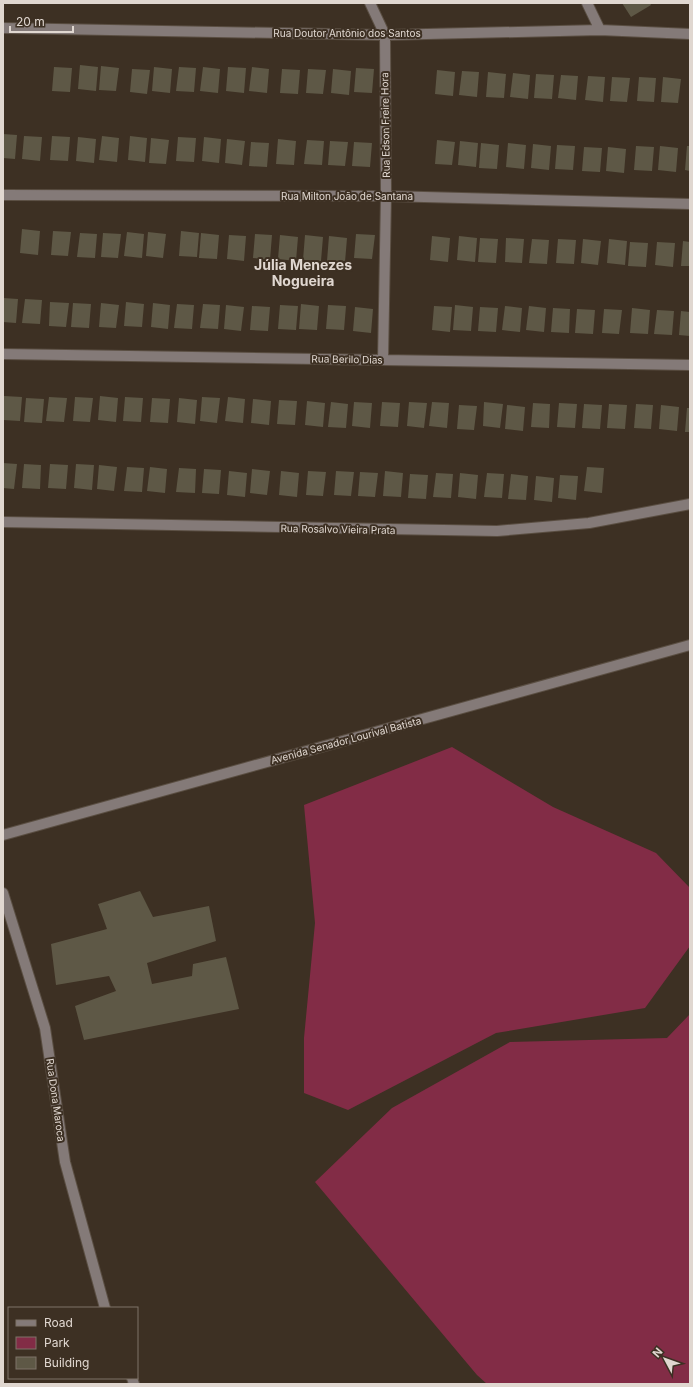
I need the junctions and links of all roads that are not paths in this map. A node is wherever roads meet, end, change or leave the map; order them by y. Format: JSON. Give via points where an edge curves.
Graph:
{"nodes":[{"id":1,"x":370,"y":3,"type":"edge"},
{"id":2,"x":587,"y":3,"type":"edge"},
{"id":3,"x":3,"y":28,"type":"edge"},
{"id":4,"x":600,"y":30,"type":"junction"},
{"id":5,"x":690,"y":34,"type":"edge"},
{"id":6,"x":384,"y":35,"type":"junction"},
{"id":7,"x":3,"y":195,"type":"edge"},
{"id":8,"x":386,"y":196,"type":"junction"},
{"id":9,"x":690,"y":204,"type":"edge"},
{"id":10,"x":3,"y":354,"type":"edge"},
{"id":11,"x":383,"y":360,"type":"junction"},
{"id":12,"x":690,"y":365,"type":"edge"},
{"id":13,"x":690,"y":504,"type":"edge"},
{"id":14,"x":3,"y":522,"type":"edge"},
{"id":15,"x":690,"y":645,"type":"edge"},
{"id":16,"x":3,"y":835,"type":"edge"},
{"id":17,"x":3,"y":893,"type":"edge"},
{"id":18,"x":105,"y":1307,"type":"edge"}],
"edges":[{"from":1,"to":6,"type":"street"},
{"from":2,"to":4,"type":"street"},
{"from":3,"to":6,"type":"street","name":"Rua Doutor Antônio dos Santos"},
{"from":4,"to":5,"type":"street","name":"Rua Doutor Antônio dos Santos"},
{"from":4,"to":6,"type":"street","name":"Rua Doutor Antônio dos Santos"},
{"from":6,"to":8,"type":"street","name":"Rua Edson Freire Hora"},
{"from":7,"to":8,"type":"street","name":"Rua Milton João de Santana"},
{"from":8,"to":9,"type":"street","name":"Rua Milton João de Santana"},
{"from":8,"to":11,"type":"street","name":"Rua Edson Freire Hora"},
{"from":10,"to":11,"type":"street","name":"Rua Berilo Dias"},
{"from":11,"to":12,"type":"street","name":"Rua Berilo Dias"},
{"from":13,"to":14,"type":"street","name":"Rua Rosalvo Vieira Prata","via":[[589,524],[497,531]]},
{"from":15,"to":16,"type":"street","name":"Avenida Senador Lourival Batista"},
{"from":17,"to":18,"type":"street","name":"Rua Dona Maroca","via":[[45,1028],[65,1162]]}]}
